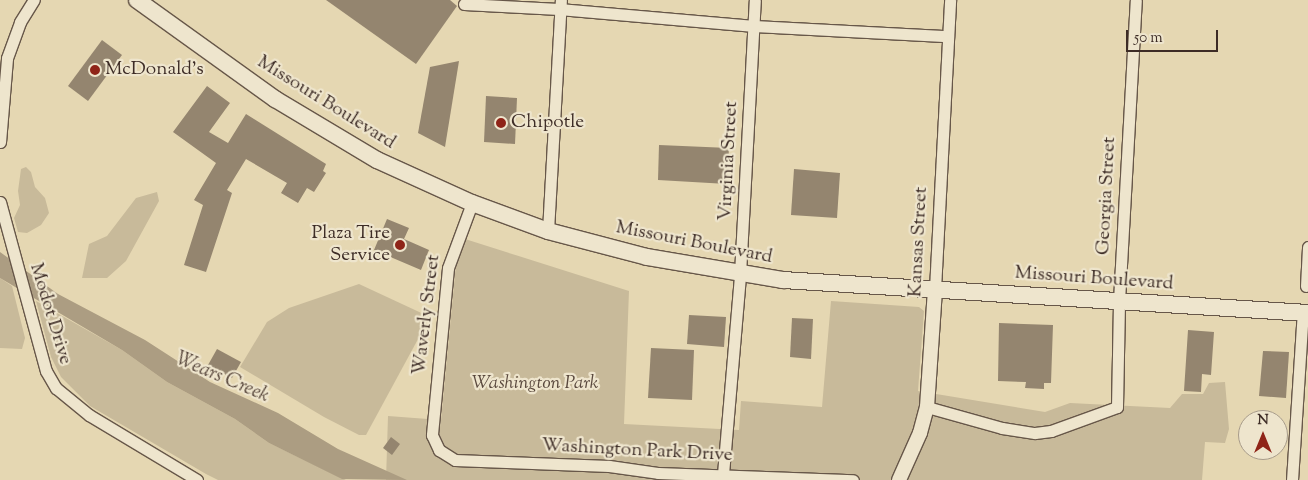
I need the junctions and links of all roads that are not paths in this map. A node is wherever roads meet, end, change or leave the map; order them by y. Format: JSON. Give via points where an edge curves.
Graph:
{"nodes":[{"id":1,"x":34,"y":0,"type":"edge"},
{"id":2,"x":137,"y":0,"type":"edge"},
{"id":3,"x":755,"y":0,"type":"edge"},
{"id":4,"x":950,"y":0,"type":"edge"},
{"id":5,"x":1136,"y":0,"type":"edge"},
{"id":6,"x":464,"y":4,"type":"dead end"},
{"id":7,"x":560,"y":4,"type":"edge"},
{"id":8,"x":754,"y":26,"type":"junction"},
{"id":9,"x":948,"y":36,"type":"junction"},
{"id":10,"x":0,"y":142,"type":"edge"},
{"id":11,"x":0,"y":202,"type":"edge"},
{"id":12,"x":472,"y":203,"type":"junction"},
{"id":13,"x":548,"y":231,"type":"junction"},
{"id":14,"x":1308,"y":247,"type":"edge"},
{"id":15,"x":740,"y":274,"type":"junction"},
{"id":16,"x":1306,"y":286,"type":"dead end"},
{"id":17,"x":935,"y":289,"type":"junction"},
{"id":18,"x":1119,"y":301,"type":"junction"},
{"id":19,"x":1305,"y":312,"type":"edge"},
{"id":20,"x":927,"y":407,"type":"junction"},
{"id":21,"x":432,"y":435,"type":"joint"},
{"id":22,"x":723,"y":474,"type":"junction"},
{"id":23,"x":197,"y":480,"type":"edge"},
{"id":24,"x":852,"y":480,"type":"edge"},
{"id":25,"x":899,"y":480,"type":"edge"},
{"id":26,"x":1292,"y":480,"type":"edge"}],
"edges":[{"from":1,"to":10,"type":"street","via":[[20,22],[7,58]]},
{"from":2,"to":12,"type":"main road","name":"Missouri Boulevard","via":[[275,99],[377,160]]},
{"from":3,"to":8,"type":"street","name":"Virginia Street"},
{"from":4,"to":9,"type":"street","name":"Kansas Street"},
{"from":5,"to":18,"type":"street","name":"Georgia Street"},
{"from":6,"to":7,"type":"street"},
{"from":7,"to":8,"type":"street"},
{"from":7,"to":13,"type":"street"},
{"from":8,"to":9,"type":"street"},
{"from":8,"to":15,"type":"street","name":"Virginia Street"},
{"from":9,"to":17,"type":"street","name":"Kansas Street"},
{"from":11,"to":23,"type":"street","name":"Modot Drive","via":[[46,371],[56,388],[72,404]]},
{"from":12,"to":13,"type":"main road","name":"Missouri Boulevard"},
{"from":12,"to":21,"type":"street","name":"Waverly Street","via":[[450,254]]},
{"from":13,"to":15,"type":"main road","name":"Missouri Boulevard","via":[[647,257]]},
{"from":14,"to":16,"type":"street"},
{"from":15,"to":17,"type":"main road","name":"Missouri Boulevard","via":[[783,280]]},
{"from":15,"to":22,"type":"street","name":"Virginia Street"},
{"from":17,"to":18,"type":"main road","name":"Missouri Boulevard"},
{"from":17,"to":20,"type":"street","name":"Kansas Street"},
{"from":18,"to":19,"type":"main road","name":"Missouri Boulevard"},
{"from":18,"to":20,"type":"street","name":"Georgia Street","via":[[1117,407],[1051,431],[1036,433],[1002,428]]},
{"from":19,"to":26,"type":"street"},
{"from":20,"to":25,"type":"street","name":"Kansas Street","via":[[920,433]]},
{"from":21,"to":22,"type":"street","name":"Washington Park Drive","via":[[439,450],[455,460]]},
{"from":22,"to":24,"type":"street","name":"Washington Park Drive"}]}
